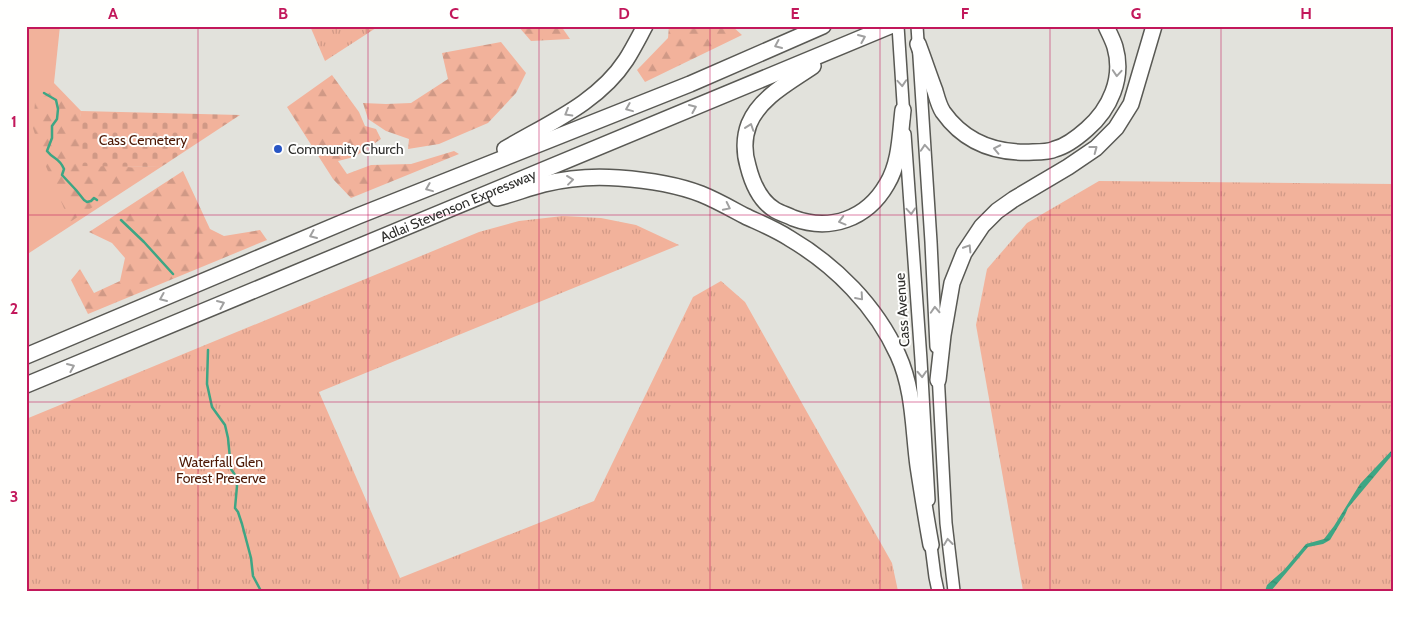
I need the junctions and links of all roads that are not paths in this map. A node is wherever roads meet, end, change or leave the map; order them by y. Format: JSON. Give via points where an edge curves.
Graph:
{"nodes":[{"id":1,"x":645,"y":26,"type":"edge"},
{"id":2,"x":823,"y":26,"type":"edge"},
{"id":3,"x":890,"y":26,"type":"edge"},
{"id":4,"x":898,"y":26,"type":"edge"},
{"id":5,"x":917,"y":26,"type":"edge"},
{"id":6,"x":1106,"y":26,"type":"edge"},
{"id":7,"x":1154,"y":26,"type":"edge"},
{"id":8,"x":918,"y":44,"type":"junction"},
{"id":9,"x":834,"y":50,"type":"junction"},
{"id":10,"x":904,"y":110,"type":"junction"},
{"id":11,"x":462,"y":174,"type":"junction"},
{"id":12,"x":438,"y":214,"type":"junction"},
{"id":13,"x":26,"y":356,"type":"edge"},
{"id":14,"x":938,"y":380,"type":"junction"},
{"id":15,"x":26,"y":386,"type":"edge"},
{"id":16,"x":931,"y":545,"type":"junction"},
{"id":17,"x":938,"y":591,"type":"edge"},
{"id":18,"x":954,"y":591,"type":"edge"}],
"edges":[{"from":1,"to":11,"type":"highway","one_way":true,"via":[[626,61],[580,106]]},
{"from":2,"to":11,"type":"highway","name":"Adlai Stevenson Expressway","one_way":true,"via":[[690,84]]},
{"from":9,"to":3,"type":"highway","name":"Adlai Stevenson Expressway","one_way":true},
{"from":4,"to":10,"type":"main road","name":"Cass Avenue","one_way":true},
{"from":5,"to":8,"type":"main road"},
{"from":6,"to":8,"type":"highway","one_way":true,"via":[[1118,66],[1111,100],[1102,114],[1079,136],[1055,150],[1039,152],[1020,153],[990,148],[961,131],[942,111]]},
{"from":14,"to":7,"type":"highway","one_way":true,"via":[[952,283],[964,253],[982,226],[997,211],[1096,148],[1116,128],[1130,104]]},
{"from":14,"to":8,"type":"main road","one_way":true},
{"from":10,"to":9,"type":"highway","one_way":true,"via":[[893,172],[878,198],[866,209],[850,219],[822,224],[799,220],[774,210],[755,187],[749,172],[745,150],[749,125],[769,97]]},
{"from":12,"to":9,"type":"highway","name":"Adlai Stevenson Expressway","one_way":true},
{"from":10,"to":16,"type":"main road","name":"Cass Avenue","one_way":true},
{"from":11,"to":13,"type":"highway","name":"Adlai Stevenson Expressway","one_way":true},
{"from":15,"to":12,"type":"highway","name":"Adlai Stevenson Expressway","one_way":true},
{"from":12,"to":16,"type":"highway","one_way":true,"via":[[545,184],[595,177],[649,180],[701,194],[804,247],[838,274],[863,301],[878,319],[898,355],[905,373],[914,421]]},
{"from":18,"to":14,"type":"main road","one_way":true,"via":[[946,523]]},
{"from":16,"to":17,"type":"main road","name":"Cass Avenue"}]}
